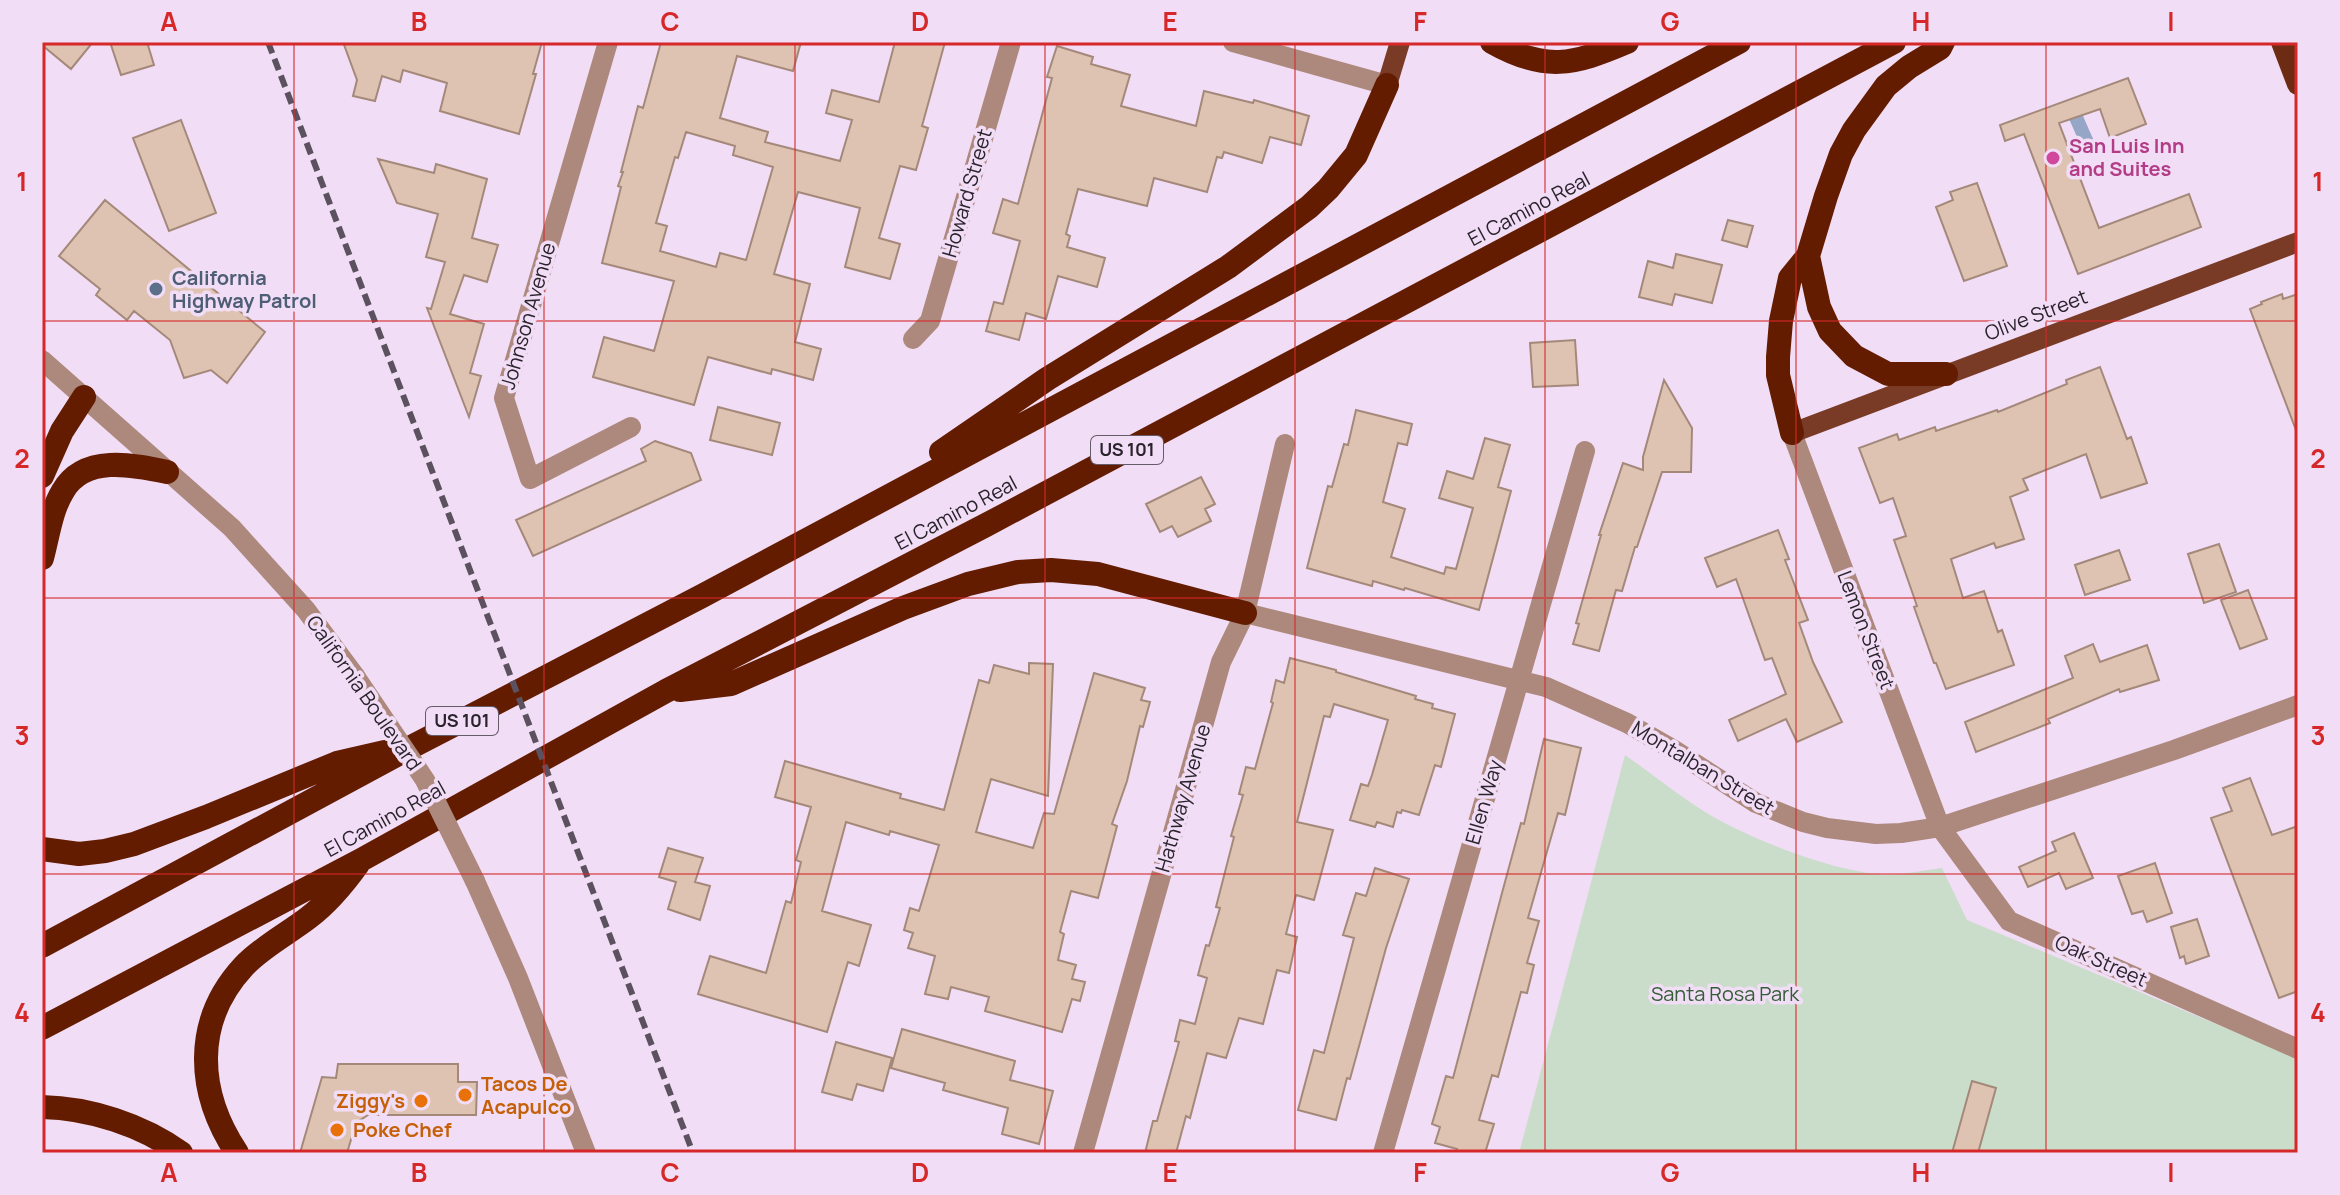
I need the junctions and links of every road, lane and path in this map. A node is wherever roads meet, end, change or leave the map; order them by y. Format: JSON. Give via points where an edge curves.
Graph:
{"nodes":[{"id":1,"x":608,"y":42,"type":"edge"},
{"id":2,"x":1011,"y":42,"type":"edge"},
{"id":3,"x":1233,"y":42,"type":"edge"},
{"id":4,"x":1400,"y":42,"type":"edge"},
{"id":5,"x":1492,"y":42,"type":"edge"},
{"id":6,"x":1627,"y":42,"type":"edge"},
{"id":7,"x":1739,"y":42,"type":"edge"},
{"id":8,"x":1894,"y":42,"type":"edge"},
{"id":9,"x":1943,"y":42,"type":"edge"},
{"id":10,"x":2282,"y":42,"type":"edge"},
{"id":11,"x":2298,"y":84,"type":"edge"},
{"id":12,"x":1387,"y":85,"type":"junction"},
{"id":13,"x":2298,"y":242,"type":"edge"},
{"id":14,"x":1808,"y":256,"type":"junction"},
{"id":15,"x":913,"y":339,"type":"dead end"},
{"id":16,"x":42,"y":360,"type":"edge"},
{"id":17,"x":1946,"y":374,"type":"junction"},
{"id":18,"x":84,"y":397,"type":"junction"},
{"id":19,"x":631,"y":427,"type":"dead end"},
{"id":20,"x":1792,"y":433,"type":"junction"},
{"id":21,"x":1285,"y":444,"type":"dead end"},
{"id":22,"x":1585,"y":451,"type":"dead end"},
{"id":23,"x":42,"y":468,"type":"edge"},
{"id":24,"x":167,"y":472,"type":"junction"},
{"id":25,"x":882,"y":498,"type":"junction"},
{"id":26,"x":42,"y":558,"type":"edge"},
{"id":27,"x":1245,"y":613,"type":"junction"},
{"id":28,"x":1519,"y":680,"type":"junction"},
{"id":29,"x":666,"y":691,"type":"junction"},
{"id":30,"x":2298,"y":705,"type":"edge"},
{"id":31,"x":415,"y":745,"type":"junction"},
{"id":32,"x":1940,"y":827,"type":"junction"},
{"id":33,"x":42,"y":849,"type":"edge"},
{"id":34,"x":361,"y":860,"type":"junction"},
{"id":35,"x":42,"y":946,"type":"edge"},
{"id":36,"x":42,"y":1028,"type":"edge"},
{"id":37,"x":2298,"y":1049,"type":"edge"},
{"id":38,"x":42,"y":1107,"type":"edge"},
{"id":39,"x":181,"y":1153,"type":"edge"},
{"id":40,"x":237,"y":1153,"type":"edge"},
{"id":41,"x":586,"y":1153,"type":"edge"},
{"id":42,"x":1083,"y":1153,"type":"edge"},
{"id":43,"x":1383,"y":1153,"type":"edge"}],
"edges":[{"from":1,"to":19,"type":"street","name":"Johnson Avenue","via":[[504,398],[530,479]]},
{"from":2,"to":15,"type":"street","name":"Howard Street","via":[[930,321]]},
{"from":3,"to":12,"type":"street"},
{"from":4,"to":12,"type":"main road"},
{"from":5,"to":6,"type":"highway","via":[[1537,61],[1560,62],[1591,57]]},
{"from":7,"to":25,"type":"highway","number":"US 101"},
{"from":8,"to":29,"type":"highway","name":"El Camino Real","number":"US 101"},
{"from":9,"to":14,"type":"highway","via":[[1886,86],[1854,130]]},
{"from":10,"to":11,"type":"highway"},
{"from":12,"to":25,"type":"highway","via":[[1356,155],[1309,207],[1228,267],[1014,401]]},
{"from":13,"to":17,"type":"main road","name":"Olive Street"},
{"from":14,"to":17,"type":"highway","via":[[1824,319],[1854,356],[1888,374]]},
{"from":14,"to":20,"type":"highway","via":[[1790,278],[1781,321],[1778,375]]},
{"from":16,"to":18,"type":"street","name":"California Boulevard"},
{"from":17,"to":20,"type":"main road","name":"Olive Street"},
{"from":18,"to":23,"type":"highway"},
{"from":18,"to":24,"type":"street","name":"California Boulevard"},
{"from":20,"to":32,"type":"street","name":"Lemon Street"},
{"from":21,"to":27,"type":"street","name":"Hathway Avenue"},
{"from":22,"to":28,"type":"street","name":"Ellen Way"},
{"from":24,"to":26,"type":"highway","via":[[107,465],[72,479],[58,502]]},
{"from":24,"to":41,"type":"street","name":"California Boulevard","bridge":true,"via":[[232,528],[306,610],[425,780],[518,978]]},
{"from":25,"to":31,"type":"highway","number":"US 101"},
{"from":27,"to":28,"type":"street","name":"Montalban Street"},
{"from":27,"to":29,"type":"highway","via":[[1098,574],[1018,572],[903,608],[731,684]]},
{"from":27,"to":42,"type":"street","name":"Hathway Avenue","via":[[1221,662]]},
{"from":28,"to":32,"type":"street","name":"Montalban Street","via":[[1627,723],[1756,803],[1803,822],[1876,834]]},
{"from":28,"to":43,"type":"street","name":"Ellen Way"},
{"from":29,"to":34,"type":"highway","name":"El Camino Real","number":"US 101"},
{"from":30,"to":32,"type":"street","name":"Montalban Street"},
{"from":31,"to":33,"type":"highway","via":[[337,763],[134,844],[79,854]]},
{"from":31,"to":35,"type":"highway","number":"US 101"},
{"from":32,"to":37,"type":"street","name":"Oak Street","via":[[2009,921]]},
{"from":34,"to":36,"type":"highway","name":"El Camino Real","number":"US 101"},
{"from":34,"to":40,"type":"highway","via":[[338,892],[244,965],[213,1016],[205,1065],[214,1110]]},
{"from":38,"to":39,"type":"highway","via":[[114,1119]]}]}
